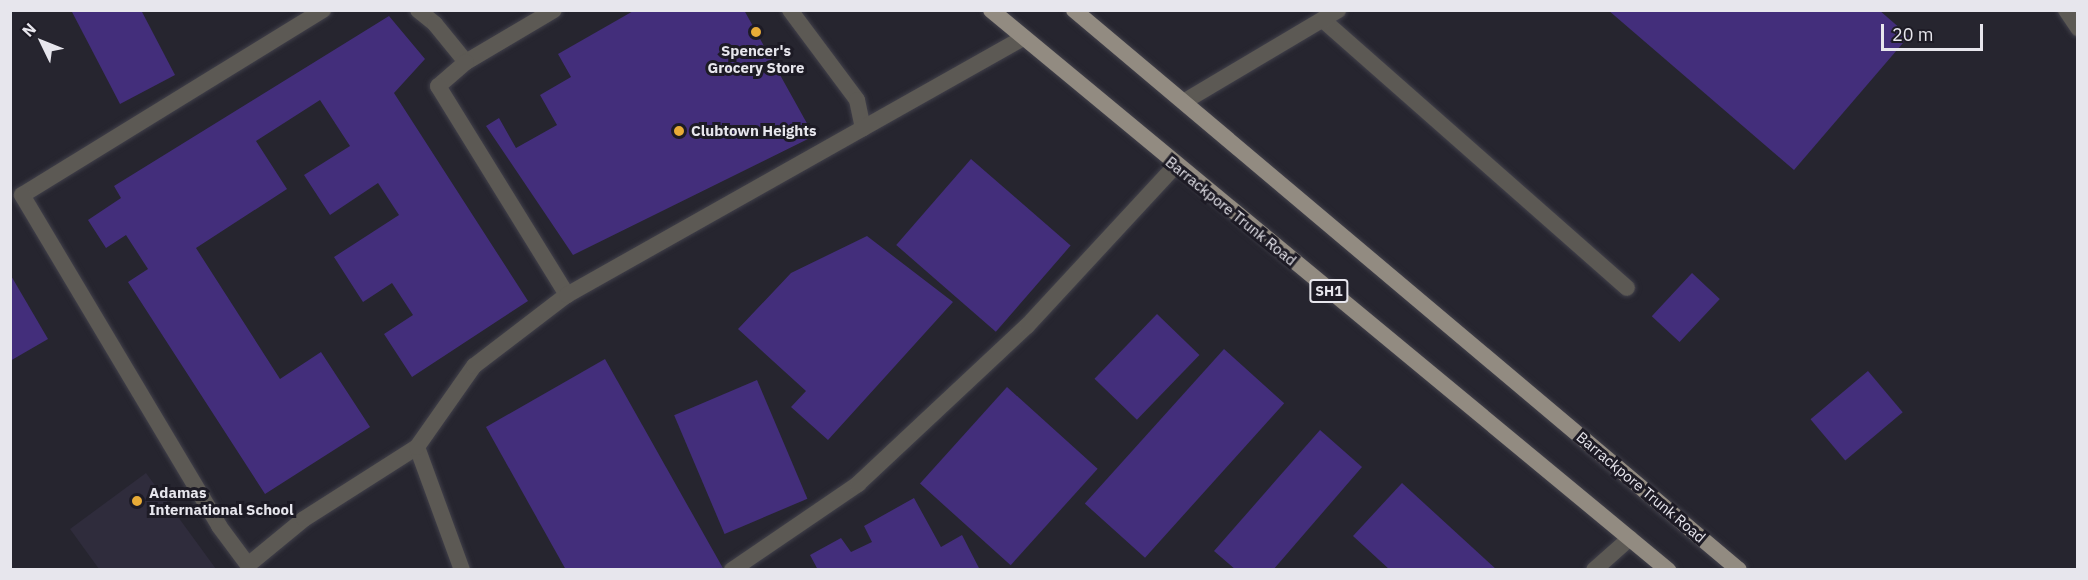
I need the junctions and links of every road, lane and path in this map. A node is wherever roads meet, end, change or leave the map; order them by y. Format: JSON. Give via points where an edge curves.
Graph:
{"nodes":[{"id":1,"x":323,"y":10,"type":"edge"},
{"id":2,"x":418,"y":10,"type":"edge"},
{"id":3,"x":554,"y":10,"type":"edge"},
{"id":4,"x":790,"y":10,"type":"edge"},
{"id":5,"x":991,"y":10,"type":"edge"},
{"id":6,"x":1074,"y":10,"type":"edge"},
{"id":7,"x":1338,"y":10,"type":"edge"},
{"id":8,"x":2066,"y":10,"type":"edge"},
{"id":9,"x":1323,"y":20,"type":"junction"},
{"id":10,"x":2078,"y":28,"type":"edge"},
{"id":11,"x":1023,"y":38,"type":"junction"},
{"id":12,"x":466,"y":62,"type":"junction"},
{"id":13,"x":1185,"y":101,"type":"junction"},
{"id":14,"x":864,"y":128,"type":"junction"},
{"id":15,"x":1175,"y":166,"type":"junction"},
{"id":16,"x":1627,"y":288,"type":"dead end"},
{"id":17,"x":567,"y":295,"type":"junction"},
{"id":18,"x":417,"y":447,"type":"junction"},
{"id":19,"x":1629,"y":538,"type":"junction"},
{"id":20,"x":462,"y":570,"type":"edge"},
{"id":21,"x":732,"y":570,"type":"edge"},
{"id":22,"x":1594,"y":570,"type":"edge"},
{"id":23,"x":1668,"y":570,"type":"edge"},
{"id":24,"x":1739,"y":570,"type":"edge"}],
"edges":[{"from":1,"to":18,"type":"street","via":[[22,195],[219,526],[248,565],[304,519]]},
{"from":2,"to":12,"type":"street"},
{"from":3,"to":12,"type":"street"},
{"from":4,"to":14,"type":"street","via":[[857,100]]},
{"from":5,"to":11,"type":"main road","name":"Barrackpore Trunk Road","number":"SH1"},
{"from":6,"to":13,"type":"main road","name":"Barrackpore Trunk Road"},
{"from":7,"to":9,"type":"street"},
{"from":8,"to":10,"type":"street"},
{"from":9,"to":13,"type":"street"},
{"from":9,"to":16,"type":"street"},
{"from":11,"to":14,"type":"street"},
{"from":11,"to":15,"type":"main road","name":"Barrackpore Trunk Road","number":"SH1"},
{"from":12,"to":17,"type":"street","via":[[438,86]]},
{"from":13,"to":24,"type":"main road","name":"Barrackpore Trunk Road"},
{"from":14,"to":17,"type":"street"},
{"from":15,"to":19,"type":"main road","name":"Barrackpore Trunk Road","number":"SH1"},
{"from":15,"to":21,"type":"street","via":[[1027,326],[858,484]]},
{"from":17,"to":18,"type":"street","via":[[474,366]]},
{"from":18,"to":20,"type":"street"},
{"from":19,"to":22,"type":"street"},
{"from":19,"to":23,"type":"main road","name":"Barrackpore Trunk Road","number":"SH1"}]}
